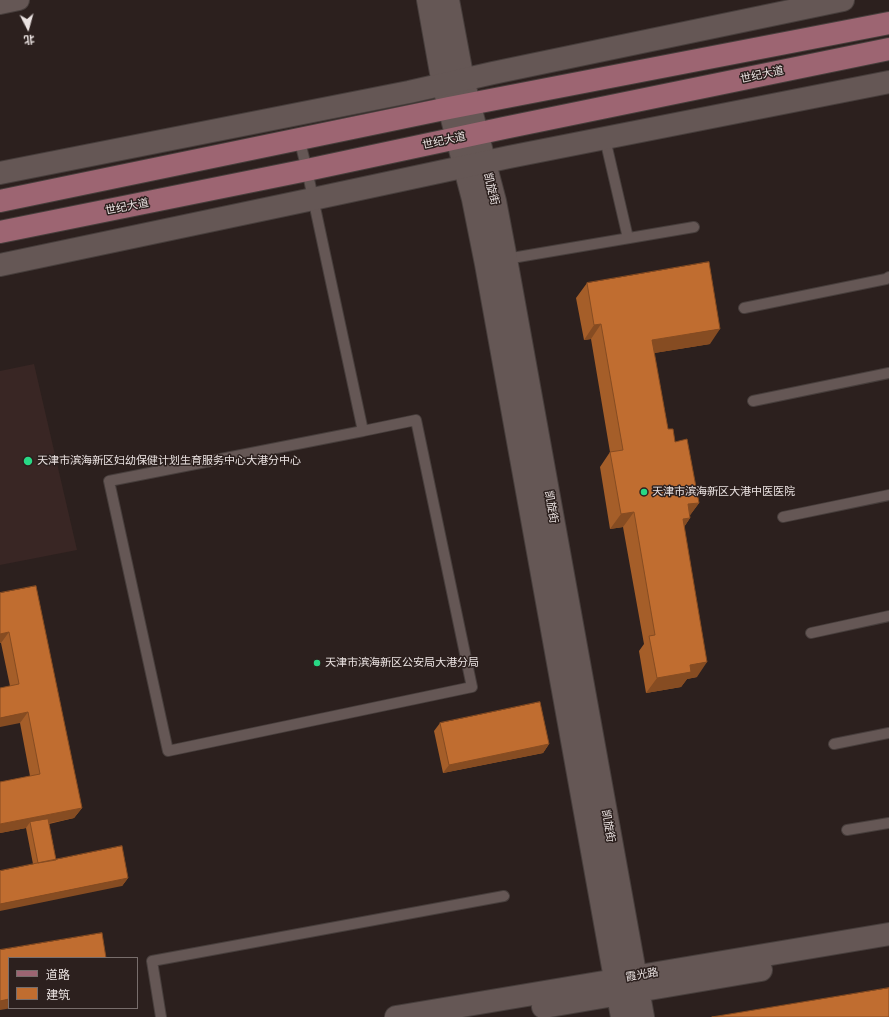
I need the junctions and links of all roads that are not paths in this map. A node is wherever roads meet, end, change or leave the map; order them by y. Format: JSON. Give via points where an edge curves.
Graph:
{"nodes":[{"id":1,"x":19,"y":0,"type":"edge"},
{"id":2,"x":428,"y":0,"type":"edge"},
{"id":3,"x":448,"y":0,"type":"edge"},
{"id":4,"x":843,"y":0,"type":"edge"},
{"id":5,"x":0,"y":4,"type":"edge"},
{"id":6,"x":889,"y":23,"type":"edge"},
{"id":7,"x":889,"y":49,"type":"edge"},
{"id":8,"x":453,"y":82,"type":"junction"},
{"id":9,"x":889,"y":82,"type":"edge"},
{"id":10,"x":459,"y":106,"type":"junction"},
{"id":11,"x":467,"y":136,"type":"junction"},
{"id":12,"x":299,"y":138,"type":"junction"},
{"id":13,"x":605,"y":139,"type":"junction"},
{"id":14,"x":475,"y":164,"type":"junction"},
{"id":15,"x":307,"y":170,"type":"junction"},
{"id":16,"x":0,"y":173,"type":"edge"},
{"id":17,"x":313,"y":199,"type":"junction"},
{"id":18,"x":0,"y":201,"type":"edge"},
{"id":19,"x":694,"y":227,"type":"dead end"},
{"id":20,"x":0,"y":232,"type":"edge"},
{"id":21,"x":628,"y":238,"type":"junction"},
{"id":22,"x":506,"y":259,"type":"junction"},
{"id":23,"x":0,"y":265,"type":"edge"},
{"id":24,"x":889,"y":277,"type":"edge"},
{"id":25,"x":744,"y":308,"type":"dead end"},
{"id":26,"x":889,"y":373,"type":"edge"},
{"id":27,"x":753,"y":401,"type":"dead end"},
{"id":28,"x":363,"y":431,"type":"junction"},
{"id":29,"x":889,"y":495,"type":"edge"},
{"id":30,"x":783,"y":517,"type":"dead end"},
{"id":31,"x":889,"y":616,"type":"edge"},
{"id":32,"x":811,"y":633,"type":"dead end"},
{"id":33,"x":889,"y":733,"type":"edge"},
{"id":34,"x":834,"y":744,"type":"dead end"},
{"id":35,"x":889,"y":823,"type":"edge"},
{"id":36,"x":847,"y":830,"type":"dead end"},
{"id":37,"x":504,"y":896,"type":"dead end"},
{"id":38,"x":889,"y":934,"type":"edge"},
{"id":39,"x":889,"y":948,"type":"edge"},
{"id":40,"x":627,"y":986,"type":"junction"},
{"id":41,"x":161,"y":1017,"type":"edge"},
{"id":42,"x":396,"y":1017,"type":"edge"},
{"id":43,"x":484,"y":1017,"type":"edge"},
{"id":44,"x":622,"y":1017,"type":"edge"},
{"id":45,"x":643,"y":1017,"type":"edge"}],
"edges":[{"from":1,"to":5,"type":"street"},
{"from":2,"to":8,"type":"street","name":"凯旋街"},
{"from":3,"to":8,"type":"street","name":"凯旋街"},
{"from":4,"to":8,"type":"street"},
{"from":6,"to":10,"type":"main road"},
{"from":7,"to":11,"type":"main road","name":"世纪大道"},
{"from":8,"to":10,"type":"street","name":"凯旋街"},
{"from":8,"to":16,"type":"street"},
{"from":9,"to":13,"type":"street"},
{"from":10,"to":11,"type":"street","name":"凯旋街"},
{"from":10,"to":12,"type":"main road"},
{"from":11,"to":14,"type":"street","name":"凯旋街"},
{"from":11,"to":15,"type":"main road","name":"世纪大道"},
{"from":12,"to":15,"type":"lane"},
{"from":12,"to":18,"type":"main road"},
{"from":13,"to":14,"type":"street"},
{"from":13,"to":21,"type":"lane"},
{"from":14,"to":17,"type":"street"},
{"from":14,"to":22,"type":"street","name":"凯旋街","via":[[495,201]]},
{"from":14,"to":40,"type":"street","name":"凯旋街","via":[[473,199]]},
{"from":15,"to":17,"type":"lane"},
{"from":15,"to":20,"type":"main road","name":"世纪大道"},
{"from":17,"to":23,"type":"street"},
{"from":17,"to":28,"type":"lane"},
{"from":19,"to":21,"type":"lane"},
{"from":21,"to":22,"type":"lane"},
{"from":22,"to":40,"type":"street","name":"凯旋街"},
{"from":24,"to":25,"type":"lane"},
{"from":26,"to":27,"type":"lane"},
{"from":28,"to":28,"type":"lane","via":[[416,420],[472,687],[168,751],[109,481]]},
{"from":29,"to":30,"type":"lane"},
{"from":31,"to":32,"type":"lane"},
{"from":33,"to":34,"type":"lane"},
{"from":35,"to":36,"type":"lane"},
{"from":37,"to":41,"type":"lane","via":[[152,961]]},
{"from":38,"to":40,"type":"street","name":"霞光路"},
{"from":39,"to":40,"type":"street","name":"霞光路"},
{"from":40,"to":42,"type":"street","name":"霞光路"},
{"from":40,"to":43,"type":"street","name":"霞光路"},
{"from":40,"to":44,"type":"street","name":"凯旋街"},
{"from":40,"to":45,"type":"street","name":"凯旋街"}]}
